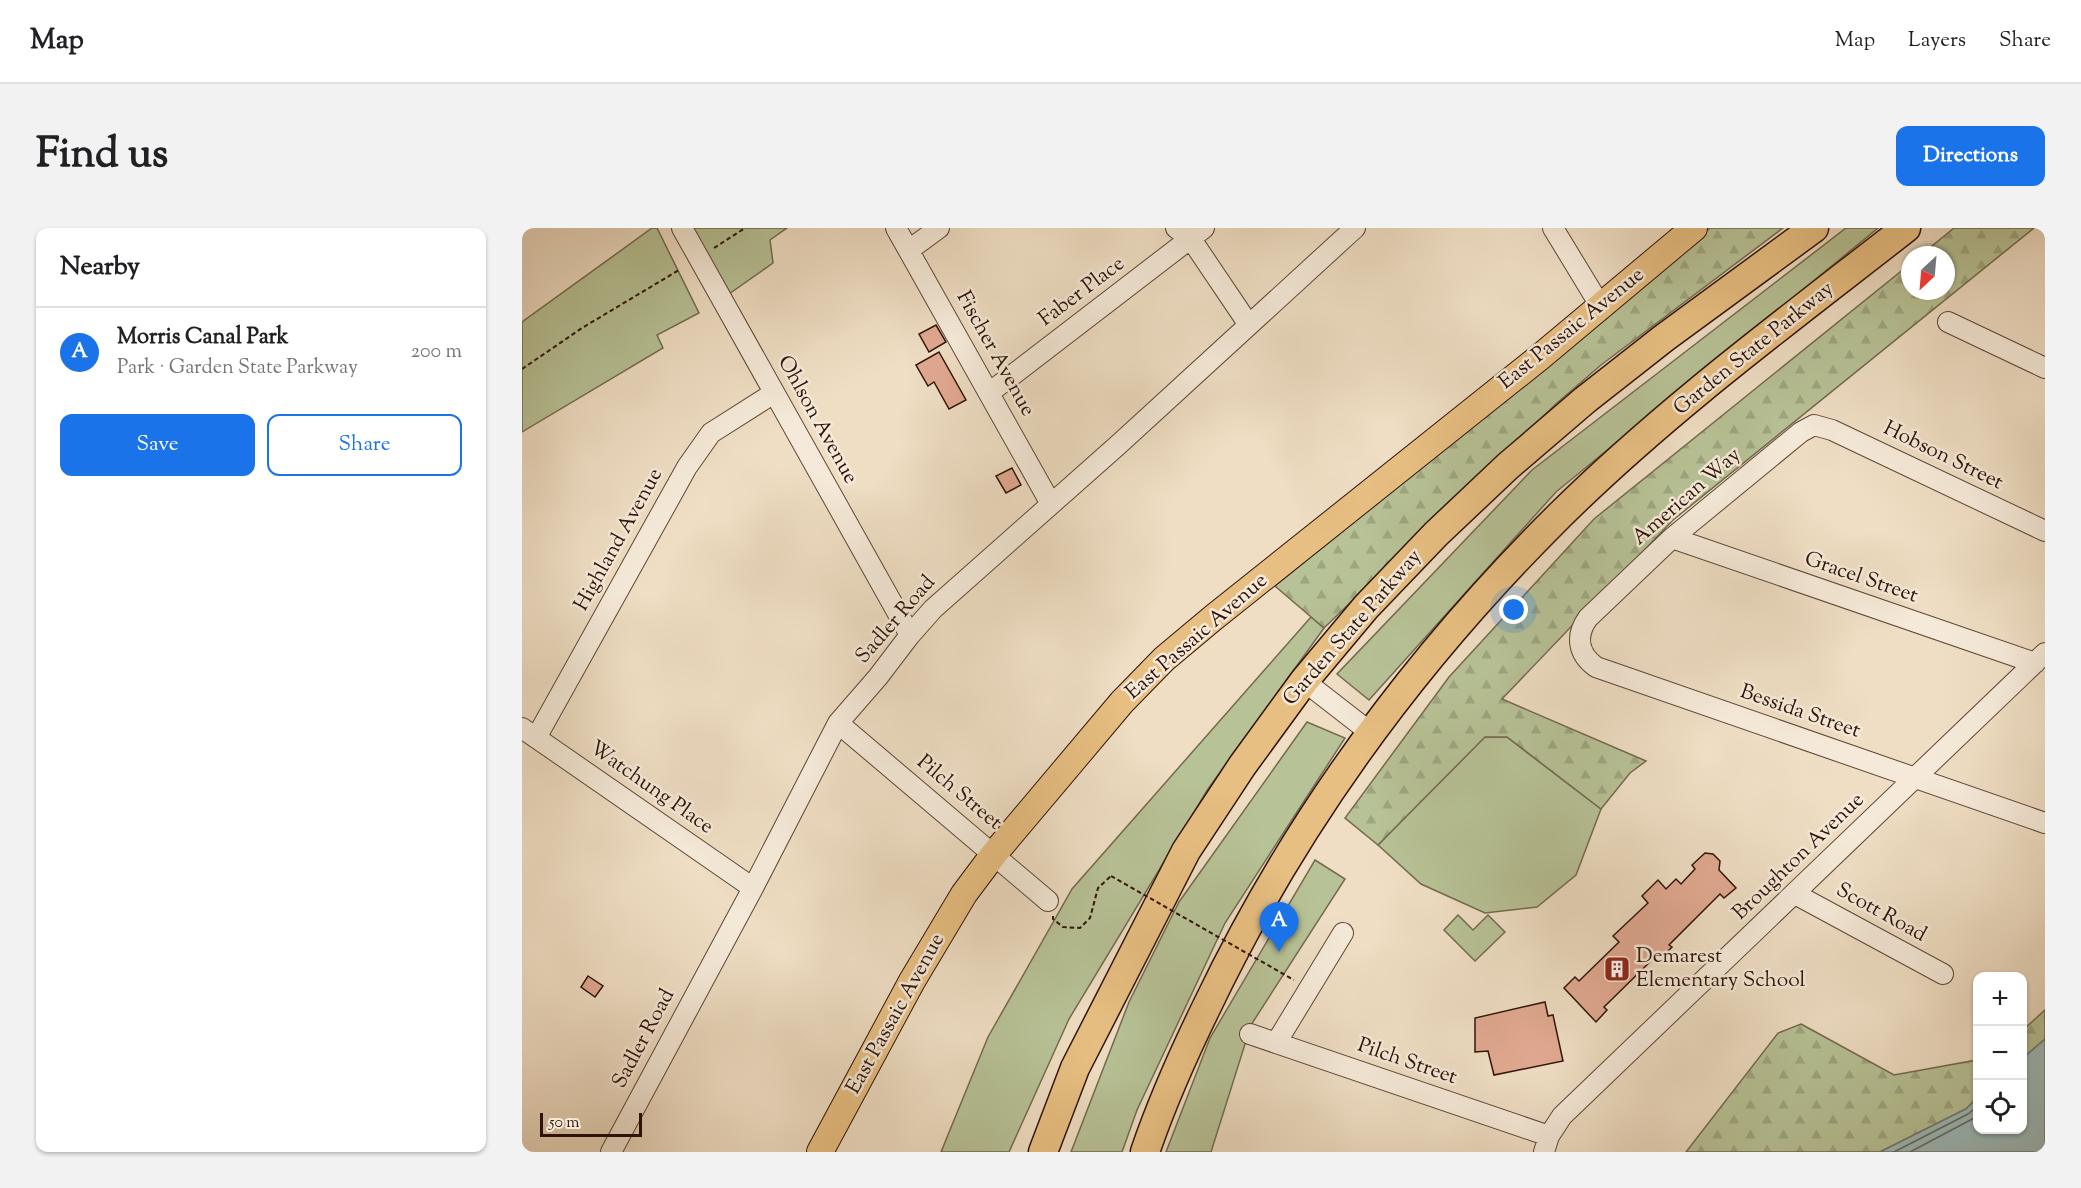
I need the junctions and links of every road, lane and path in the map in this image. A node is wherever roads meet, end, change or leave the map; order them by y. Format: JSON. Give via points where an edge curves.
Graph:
{"nodes":[{"id":1,"x":682,"y":228,"type":"edge"},
{"id":2,"x":745,"y":228,"type":"edge"},
{"id":3,"x":896,"y":228,"type":"edge"},
{"id":4,"x":939,"y":228,"type":"edge"},
{"id":5,"x":1355,"y":228,"type":"edge"},
{"id":6,"x":1553,"y":228,"type":"edge"},
{"id":7,"x":1694,"y":228,"type":"edge"},
{"id":8,"x":1814,"y":228,"type":"edge"},
{"id":9,"x":1906,"y":228,"type":"edge"},
{"id":10,"x":1190,"y":232,"type":"edge"},
{"id":11,"x":712,"y":249,"type":"dead end"},
{"id":12,"x":909,"y":250,"type":"junction"},
{"id":13,"x":679,"y":270,"type":"dead end"},
{"id":14,"x":1600,"y":307,"type":"junction"},
{"id":15,"x":1948,"y":322,"type":"dead end"},
{"id":16,"x":1249,"y":326,"type":"junction"},
{"id":17,"x":2045,"y":368,"type":"edge"},
{"id":18,"x":522,"y":369,"type":"edge"},
{"id":19,"x":774,"y":393,"type":"junction"},
{"id":20,"x":989,"y":393,"type":"junction"},
{"id":21,"x":1821,"y":425,"type":"joint"},
{"id":22,"x":1052,"y":504,"type":"junction"},
{"id":23,"x":2045,"y":531,"type":"edge"},
{"id":24,"x":1672,"y":538,"type":"junction"},
{"id":25,"x":1591,"y":616,"type":"joint"},
{"id":26,"x":910,"y":635,"type":"junction"},
{"id":27,"x":2040,"y":658,"type":"edge"},
{"id":28,"x":1304,"y":681,"type":"junction"},
{"id":29,"x":838,"y":723,"type":"junction"},
{"id":30,"x":529,"y":733,"type":"edge"},
{"id":31,"x":1371,"y":733,"type":"junction"},
{"id":32,"x":1916,"y":778,"type":"junction"},
{"id":33,"x":2045,"y":823,"type":"edge"},
{"id":34,"x":994,"y":854,"type":"junction"},
{"id":35,"x":753,"y":888,"type":"junction"},
{"id":36,"x":1795,"y":894,"type":"junction"},
{"id":37,"x":1048,"y":901,"type":"joint"},
{"id":38,"x":1343,"y":933,"type":"dead end"},
{"id":39,"x":1943,"y":974,"type":"dead end"},
{"id":40,"x":1294,"y":980,"type":"dead end"},
{"id":41,"x":1250,"y":1034,"type":"dead end"},
{"id":42,"x":1276,"y":1043,"type":"junction"},
{"id":43,"x":1075,"y":1068,"type":"junction"},
{"id":44,"x":1546,"y":1144,"type":"edge"},
{"id":45,"x":1146,"y":1148,"type":"edge"},
{"id":46,"x":611,"y":1152,"type":"edge"},
{"id":47,"x":820,"y":1152,"type":"edge"},
{"id":48,"x":1022,"y":1152,"type":"edge"},
{"id":49,"x":1043,"y":1152,"type":"edge"}],
"edges":[{"from":1,"to":19,"type":"street","name":"Ohlson Avenue"},
{"from":2,"to":11,"type":"path"},
{"from":3,"to":12,"type":"street","name":"Fischer Avenue"},
{"from":4,"to":12,"type":"street"},
{"from":5,"to":16,"type":"street","name":"Sadler Road"},
{"from":6,"to":14,"type":"street"},
{"from":7,"to":14,"type":"main road","name":"East Passaic Avenue"},
{"from":8,"to":28,"type":"highway","name":"Garden State Parkway","via":[[1664,338],[1508,466],[1366,607]]},
{"from":9,"to":31,"type":"highway","name":"Garden State Parkway","via":[[1706,386],[1559,517],[1428,659]]},
{"from":10,"to":16,"type":"street"},
{"from":10,"to":20,"type":"street","name":"Faber Place"},
{"from":12,"to":20,"type":"street","name":"Fischer Avenue"},
{"from":13,"to":18,"type":"path"},
{"from":14,"to":34,"type":"main road","name":"East Passaic Avenue","via":[[1164,659],[1089,740]]},
{"from":15,"to":17,"type":"street"},
{"from":16,"to":22,"type":"street","name":"Sadler Road"},
{"from":19,"to":26,"type":"street","name":"Ohlson Avenue"},
{"from":19,"to":30,"type":"street","name":"Highland Avenue","via":[[711,433]]},
{"from":20,"to":22,"type":"street","name":"Fischer Avenue"},
{"from":21,"to":23,"type":"street","name":"Hobson Street"},
{"from":21,"to":24,"type":"street","name":"American Way","via":[[1801,432]]},
{"from":22,"to":26,"type":"street","name":"Sadler Road","via":[[933,609]]},
{"from":24,"to":25,"type":"street","name":"American Way"},
{"from":24,"to":27,"type":"street","name":"Gracel Street"},
{"from":25,"to":32,"type":"street","name":"Bessida Street","via":[[1583,626],[1580,645],[1582,654],[1596,667]]},
{"from":26,"to":29,"type":"street","name":"Sadler Road"},
{"from":27,"to":32,"type":"street","name":"Broughton Avenue"},
{"from":28,"to":31,"type":"street"},
{"from":28,"to":43,"type":"highway","name":"Garden State Parkway","via":[[1186,851]]},
{"from":29,"to":34,"type":"street","name":"Pilch Street"},
{"from":29,"to":35,"type":"street","name":"Sadler Road"},
{"from":30,"to":35,"type":"street","name":"Watchung Place"},
{"from":31,"to":45,"type":"highway","name":"Garden State Parkway","via":[[1275,878],[1228,962],[1185,1051]]},
{"from":32,"to":33,"type":"street","name":"Bessida Street"},
{"from":32,"to":36,"type":"street","name":"Broughton Avenue"},
{"from":34,"to":37,"type":"street","name":"Pilch Street"},
{"from":34,"to":47,"type":"main road","name":"East Passaic Avenue","via":[[938,935]]},
{"from":35,"to":46,"type":"street","name":"Sadler Road"},
{"from":36,"to":39,"type":"street","name":"Scott Road"},
{"from":36,"to":44,"type":"street","name":"Broughton Avenue","via":[[1562,1116]]},
{"from":37,"to":40,"type":"path","bridge":true,"via":[[1055,907],[1053,919],[1063,927],[1080,928],[1090,918],[1098,888],[1111,876]]},
{"from":38,"to":42,"type":"street"},
{"from":41,"to":42,"type":"street","name":"Pilch Street"},
{"from":42,"to":44,"type":"street","name":"Pilch Street"},
{"from":43,"to":48,"type":"highway","via":[[1047,1103]]},
{"from":43,"to":49,"type":"highway","name":"Garden State Parkway"}]}
